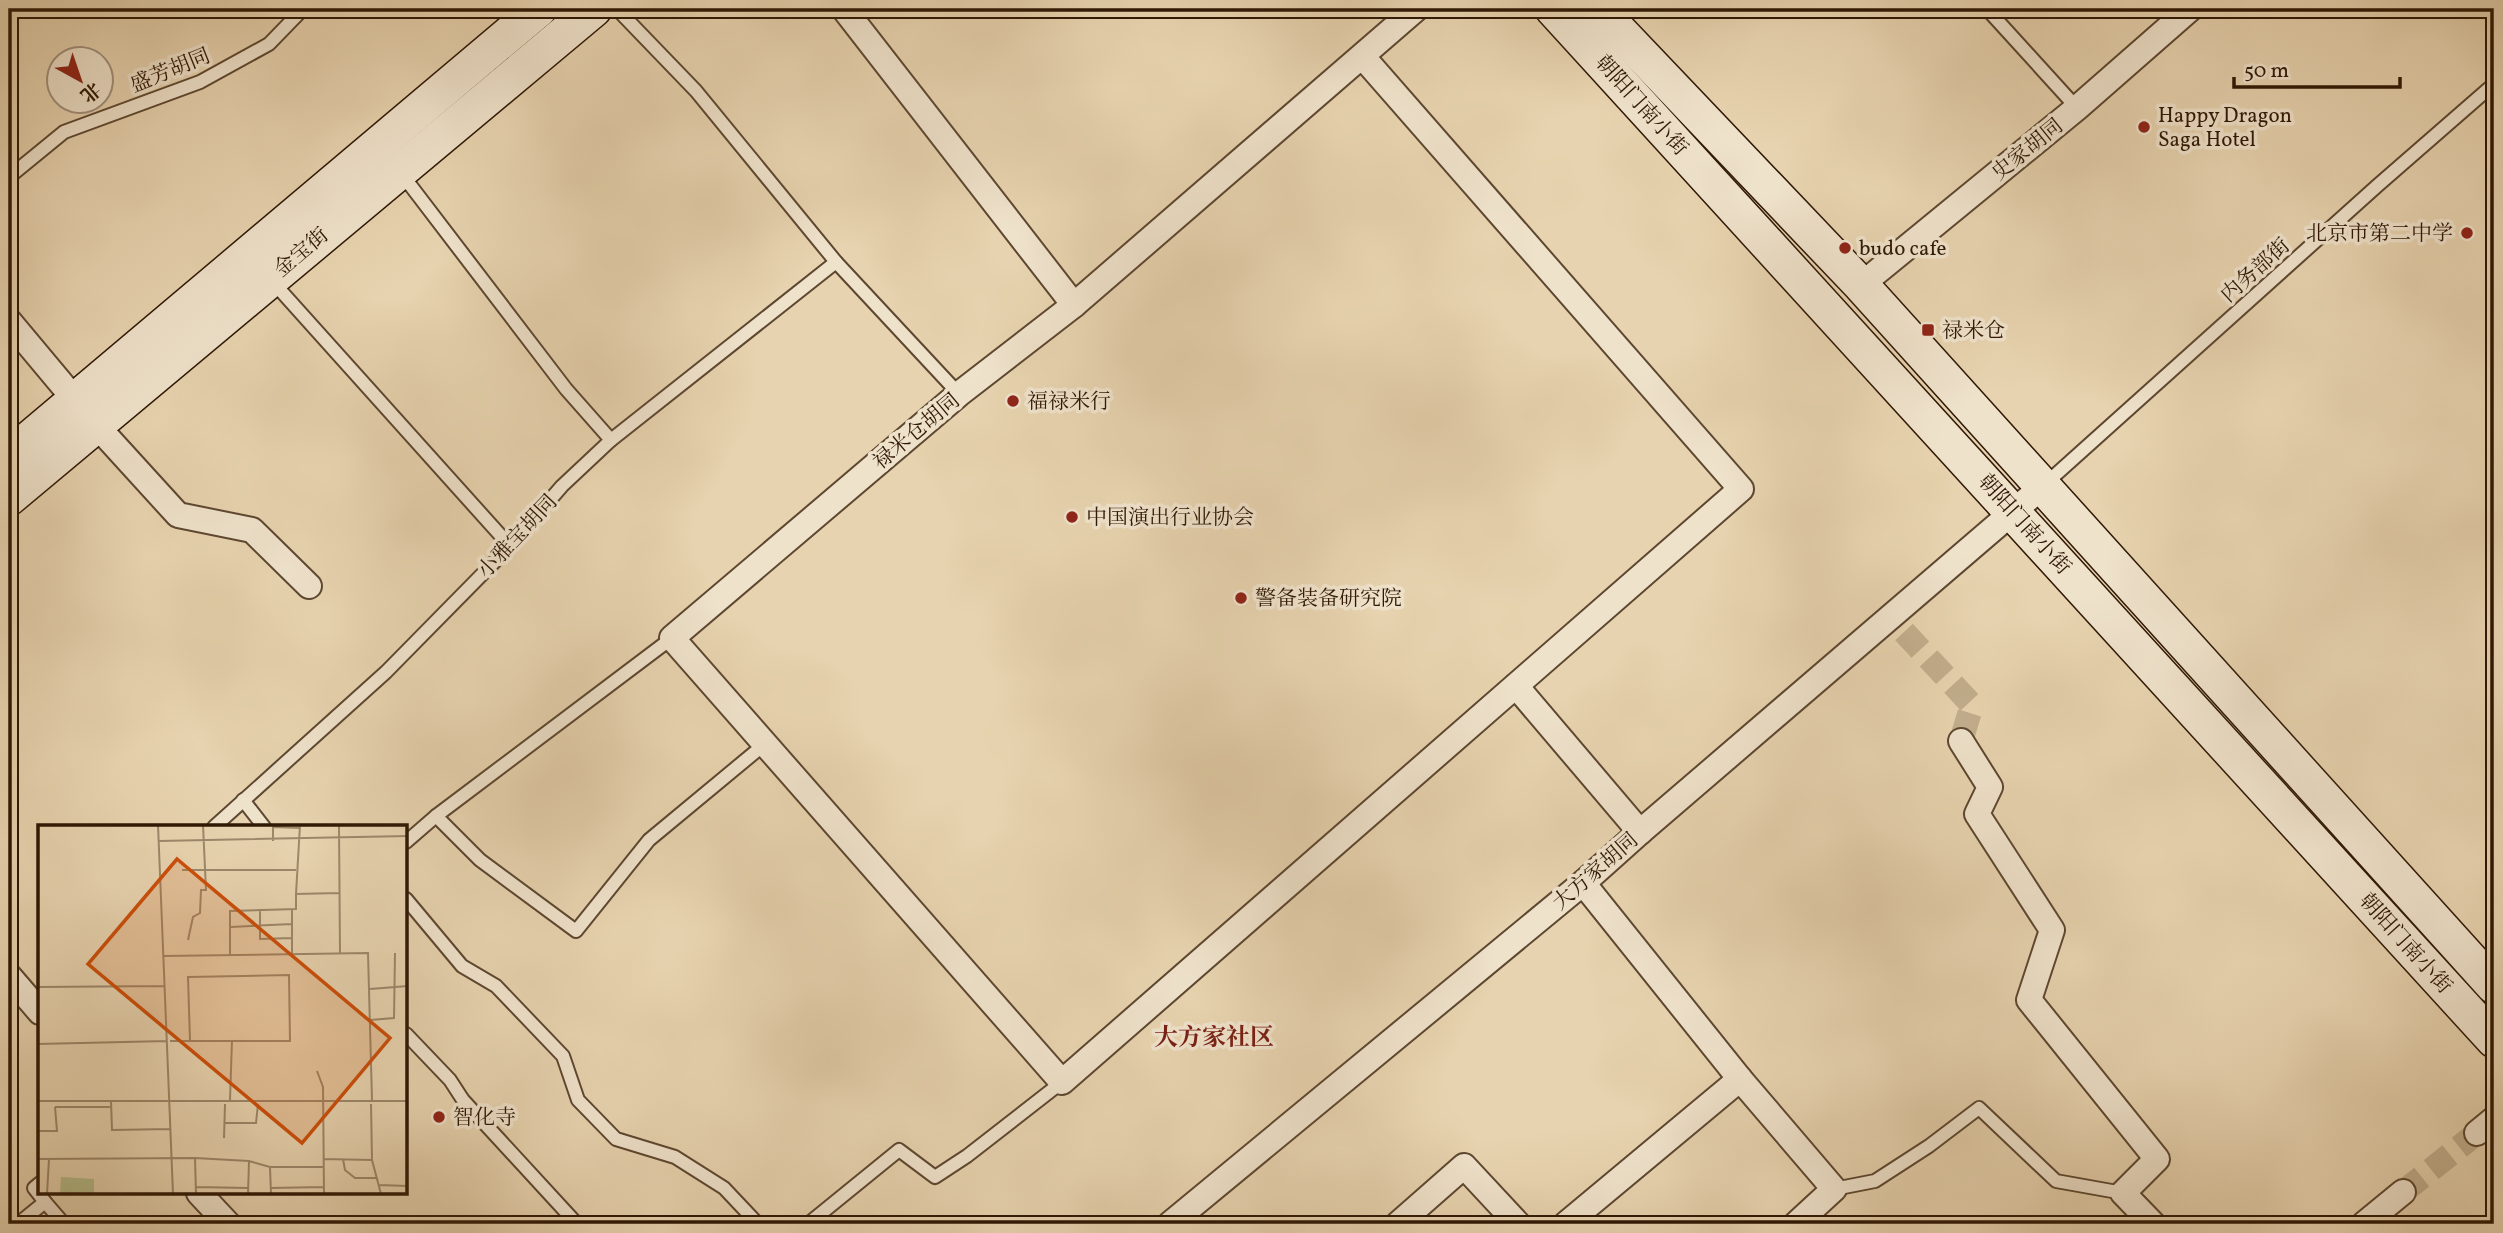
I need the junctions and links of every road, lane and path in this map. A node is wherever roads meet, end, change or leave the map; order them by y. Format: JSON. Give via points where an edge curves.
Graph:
{"nodes":[{"id":1,"x":303,"y":9,"type":"edge"},
{"id":2,"x":594,"y":9,"type":"edge"},
{"id":3,"x":617,"y":9,"type":"edge"},
{"id":4,"x":844,"y":9,"type":"edge"},
{"id":5,"x":1416,"y":9,"type":"edge"},
{"id":6,"x":1553,"y":9,"type":"edge"},
{"id":7,"x":1598,"y":9,"type":"edge"},
{"id":8,"x":1987,"y":9,"type":"edge"},
{"id":9,"x":2190,"y":9,"type":"edge"},
{"id":10,"x":527,"y":12,"type":"edge"},
{"id":11,"x":1362,"y":55,"type":"junction"},
{"id":12,"x":2494,"y":84,"type":"edge"},
{"id":13,"x":2077,"y":108,"type":"junction"},
{"id":14,"x":399,"y":170,"type":"junction"},
{"id":15,"x":9,"y":177,"type":"edge"},
{"id":16,"x":836,"y":262,"type":"junction"},
{"id":17,"x":269,"y":279,"type":"junction"},
{"id":18,"x":1861,"y":285,"type":"junction"},
{"id":19,"x":1074,"y":305,"type":"junction"},
{"id":20,"x":9,"y":321,"type":"edge"},
{"id":21,"x":959,"y":394,"type":"junction"},
{"id":22,"x":85,"y":412,"type":"junction"},
{"id":23,"x":611,"y":440,"type":"junction"},
{"id":24,"x":9,"y":456,"type":"edge"},
{"id":25,"x":2042,"y":486,"type":"junction"},
{"id":26,"x":9,"y":498,"type":"edge"},
{"id":27,"x":2013,"y":510,"type":"junction"},
{"id":28,"x":510,"y":546,"type":"junction"},
{"id":29,"x":309,"y":586,"type":"dead end"},
{"id":30,"x":672,"y":638,"type":"junction"},
{"id":31,"x":1516,"y":686,"type":"junction"},
{"id":32,"x":1961,"y":741,"type":"dead end"},
{"id":33,"x":766,"y":743,"type":"junction"},
{"id":34,"x":243,"y":800,"type":"junction"},
{"id":35,"x":436,"y":816,"type":"junction"},
{"id":36,"x":216,"y":825,"type":"edge"},
{"id":37,"x":262,"y":825,"type":"edge"},
{"id":38,"x":1640,"y":832,"type":"junction"},
{"id":39,"x":408,"y":840,"type":"edge"},
{"id":40,"x":1583,"y":883,"type":"junction"},
{"id":41,"x":408,"y":901,"type":"edge"},
{"id":42,"x":9,"y":976,"type":"edge"},
{"id":43,"x":2494,"y":986,"type":"edge"},
{"id":44,"x":33,"y":999,"type":"edge"},
{"id":45,"x":408,"y":1036,"type":"edge"},
{"id":46,"x":2494,"y":1040,"type":"edge"},
{"id":47,"x":1740,"y":1079,"type":"junction"},
{"id":48,"x":1062,"y":1082,"type":"junction"},
{"id":49,"x":1834,"y":1189,"type":"junction"},
{"id":50,"x":2403,"y":1192,"type":"tunnel mouth"},
{"id":51,"x":2123,"y":1193,"type":"junction"},
{"id":52,"x":39,"y":1194,"type":"edge"},
{"id":53,"x":201,"y":1194,"type":"edge"},
{"id":54,"x":46,"y":1202,"type":"junction"},
{"id":55,"x":18,"y":1224,"type":"edge"},
{"id":56,"x":64,"y":1224,"type":"edge"},
{"id":57,"x":228,"y":1224,"type":"edge"},
{"id":58,"x":577,"y":1224,"type":"edge"},
{"id":59,"x":758,"y":1224,"type":"edge"},
{"id":60,"x":808,"y":1224,"type":"edge"},
{"id":61,"x":1170,"y":1224,"type":"edge"},
{"id":62,"x":1398,"y":1224,"type":"edge"},
{"id":63,"x":1518,"y":1224,"type":"edge"},
{"id":64,"x":1566,"y":1224,"type":"edge"},
{"id":65,"x":1796,"y":1224,"type":"edge"},
{"id":66,"x":2153,"y":1224,"type":"edge"},
{"id":67,"x":2364,"y":1224,"type":"edge"}],
"edges":[{"from":1,"to":15,"type":"lane","name":"盛芳胡同","via":[[269,44],[200,82],[64,132]]},
{"from":2,"to":14,"type":"main road","name":"金宝街"},
{"from":3,"to":16,"type":"lane","via":[[696,91]]},
{"from":4,"to":19,"type":"street"},
{"from":5,"to":11,"type":"street","name":"禄米仓胡同"},
{"from":6,"to":27,"type":"main road","name":"朝阳门南小街"},
{"from":7,"to":18,"type":"main road","name":"朝阳门南小街"},
{"from":8,"to":13,"type":"lane"},
{"from":9,"to":13,"type":"street","name":"史家胡同"},
{"from":10,"to":22,"type":"main road","name":"金宝街"},
{"from":11,"to":19,"type":"street","name":"禄米仓胡同"},
{"from":11,"to":31,"type":"street","via":[[1741,489]]},
{"from":12,"to":25,"type":"lane","name":"内务部街"},
{"from":13,"to":18,"type":"street","name":"史家胡同"},
{"from":14,"to":17,"type":"main road","name":"金宝街"},
{"from":14,"to":23,"type":"lane","via":[[566,389]]},
{"from":16,"to":21,"type":"lane"},
{"from":16,"to":23,"type":"lane","name":"小雅宝胡同"},
{"from":17,"to":22,"type":"main road","name":"金宝街"},
{"from":17,"to":28,"type":"lane"},
{"from":18,"to":25,"type":"main road","name":"朝阳门南小街"},
{"from":19,"to":21,"type":"street","name":"禄米仓胡同"},
{"from":20,"to":22,"type":"street"},
{"from":21,"to":30,"type":"street","name":"禄米仓胡同"},
{"from":22,"to":24,"type":"main road","name":"金宝街"},
{"from":22,"to":26,"type":"main road","name":"金宝街"},
{"from":22,"to":29,"type":"street","via":[[178,515],[252,530]]},
{"from":23,"to":28,"type":"lane","name":"小雅宝胡同","via":[[562,486]]},
{"from":25,"to":27,"type":"street","name":"大方家胡同"},
{"from":25,"to":43,"type":"main road","name":"朝阳门南小街"},
{"from":27,"to":38,"type":"street","name":"大方家胡同","via":[[1898,623]]},
{"from":27,"to":46,"type":"main road","name":"朝阳门南小街"},
{"from":28,"to":34,"type":"lane","name":"小雅宝胡同","via":[[386,672]]},
{"from":30,"to":33,"type":"street"},
{"from":30,"to":35,"type":"lane","name":"禄米仓胡同"},
{"from":31,"to":38,"type":"street"},
{"from":31,"to":48,"type":"street"},
{"from":32,"to":51,"type":"street","via":[[1990,787],[1977,814],[2052,930],[2029,1000],[2157,1159]]},
{"from":33,"to":35,"type":"lane","via":[[649,840],[576,931],[480,860]]},
{"from":33,"to":48,"type":"street"},
{"from":34,"to":36,"type":"lane","name":"小雅宝胡同"},
{"from":34,"to":37,"type":"lane"},
{"from":35,"to":39,"type":"lane","name":"禄米仓胡同"},
{"from":38,"to":40,"type":"street","name":"大方家胡同"},
{"from":40,"to":47,"type":"street"},
{"from":40,"to":61,"type":"street","name":"大方家胡同"},
{"from":41,"to":59,"type":"lane","via":[[462,966],[496,986],[564,1056],[578,1100],[616,1139],[675,1157],[724,1188]]},
{"from":42,"to":44,"type":"street"},
{"from":45,"to":58,"type":"lane"},
{"from":47,"to":49,"type":"street"},
{"from":47,"to":64,"type":"street"},
{"from":48,"to":60,"type":"lane","via":[[935,1177],[899,1150]]},
{"from":49,"to":51,"type":"lane","via":[[1875,1181],[1979,1108],[2056,1181]]},
{"from":49,"to":65,"type":"street"},
{"from":50,"to":67,"type":"street"},
{"from":51,"to":66,"type":"street"},
{"from":52,"to":54,"type":"lane"},
{"from":53,"to":57,"type":"street"},
{"from":54,"to":55,"type":"lane"},
{"from":54,"to":56,"type":"lane"},
{"from":62,"to":63,"type":"street","via":[[1464,1166]]}]}
